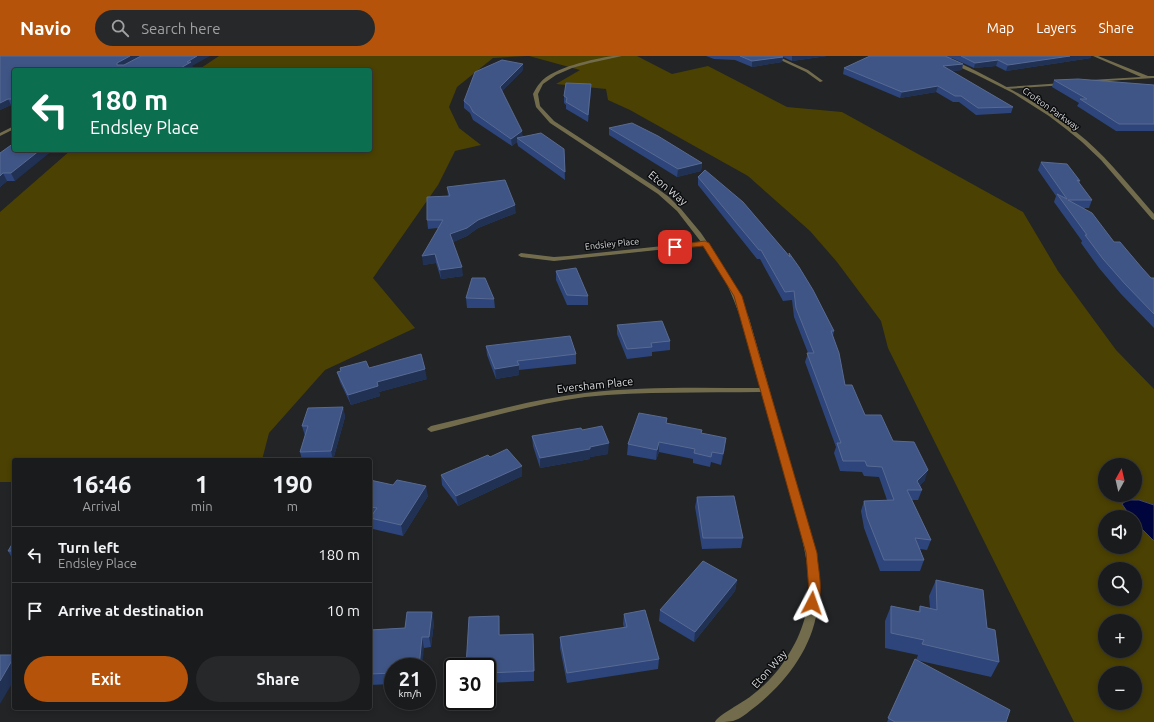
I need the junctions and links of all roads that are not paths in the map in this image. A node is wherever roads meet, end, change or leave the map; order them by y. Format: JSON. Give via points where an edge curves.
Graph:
{"nodes":[{"id":1,"x":620,"y":56,"type":"edge"},
{"id":2,"x":774,"y":56,"type":"edge"},
{"id":3,"x":937,"y":56,"type":"edge"},
{"id":4,"x":1095,"y":56,"type":"edge"},
{"id":5,"x":1148,"y":77,"type":"junction"},
{"id":6,"x":1154,"y":77,"type":"edge"},
{"id":7,"x":1154,"y":80,"type":"edge"},
{"id":8,"x":821,"y":81,"type":"dead end"},
{"id":9,"x":1085,"y":82,"type":"edge"},
{"id":10,"x":1069,"y":83,"type":"edge"},
{"id":11,"x":1006,"y":88,"type":"junction"},
{"id":12,"x":12,"y":128,"type":"edge"},
{"id":13,"x":0,"y":130,"type":"edge"},
{"id":14,"x":8,"y":130,"type":"junction"},
{"id":15,"x":0,"y":135,"type":"edge"},
{"id":16,"x":1154,"y":218,"type":"edge"},
{"id":17,"x":705,"y":243,"type":"junction"},
{"id":18,"x":521,"y":255,"type":"dead end"},
{"id":19,"x":765,"y":390,"type":"junction"},
{"id":20,"x":431,"y":429,"type":"dead end"},
{"id":21,"x":721,"y":722,"type":"edge"}],
"edges":[{"from":1,"to":17,"type":"street","name":"Eton Way","via":[[570,67],[551,76],[537,87],[534,97],[536,104],[541,113],[552,122],[662,195],[679,209]]},
{"from":2,"to":8,"type":"street","via":[[814,74]]},
{"from":3,"to":11,"type":"street","name":"Crofton Parkway"},
{"from":4,"to":5,"type":"street"},
{"from":5,"to":6,"type":"street"},
{"from":5,"to":7,"type":"street"},
{"from":5,"to":9,"type":"street"},
{"from":10,"to":11,"type":"street"},
{"from":11,"to":16,"type":"street","name":"Crofton Parkway","via":[[1050,115],[1084,142],[1108,165]]},
{"from":12,"to":14,"type":"street"},
{"from":13,"to":14,"type":"street"},
{"from":14,"to":15,"type":"street"},
{"from":17,"to":18,"type":"street","name":"Endsley Place","via":[[568,258]]},
{"from":17,"to":19,"type":"street","name":"Eton Way","via":[[738,296]]},
{"from":19,"to":20,"type":"street","name":"Eversham Place","via":[[639,391],[585,395]]},
{"from":19,"to":21,"type":"street","name":"Eton Way","via":[[811,553],[814,591],[808,626],[796,656],[766,693]]}]}
